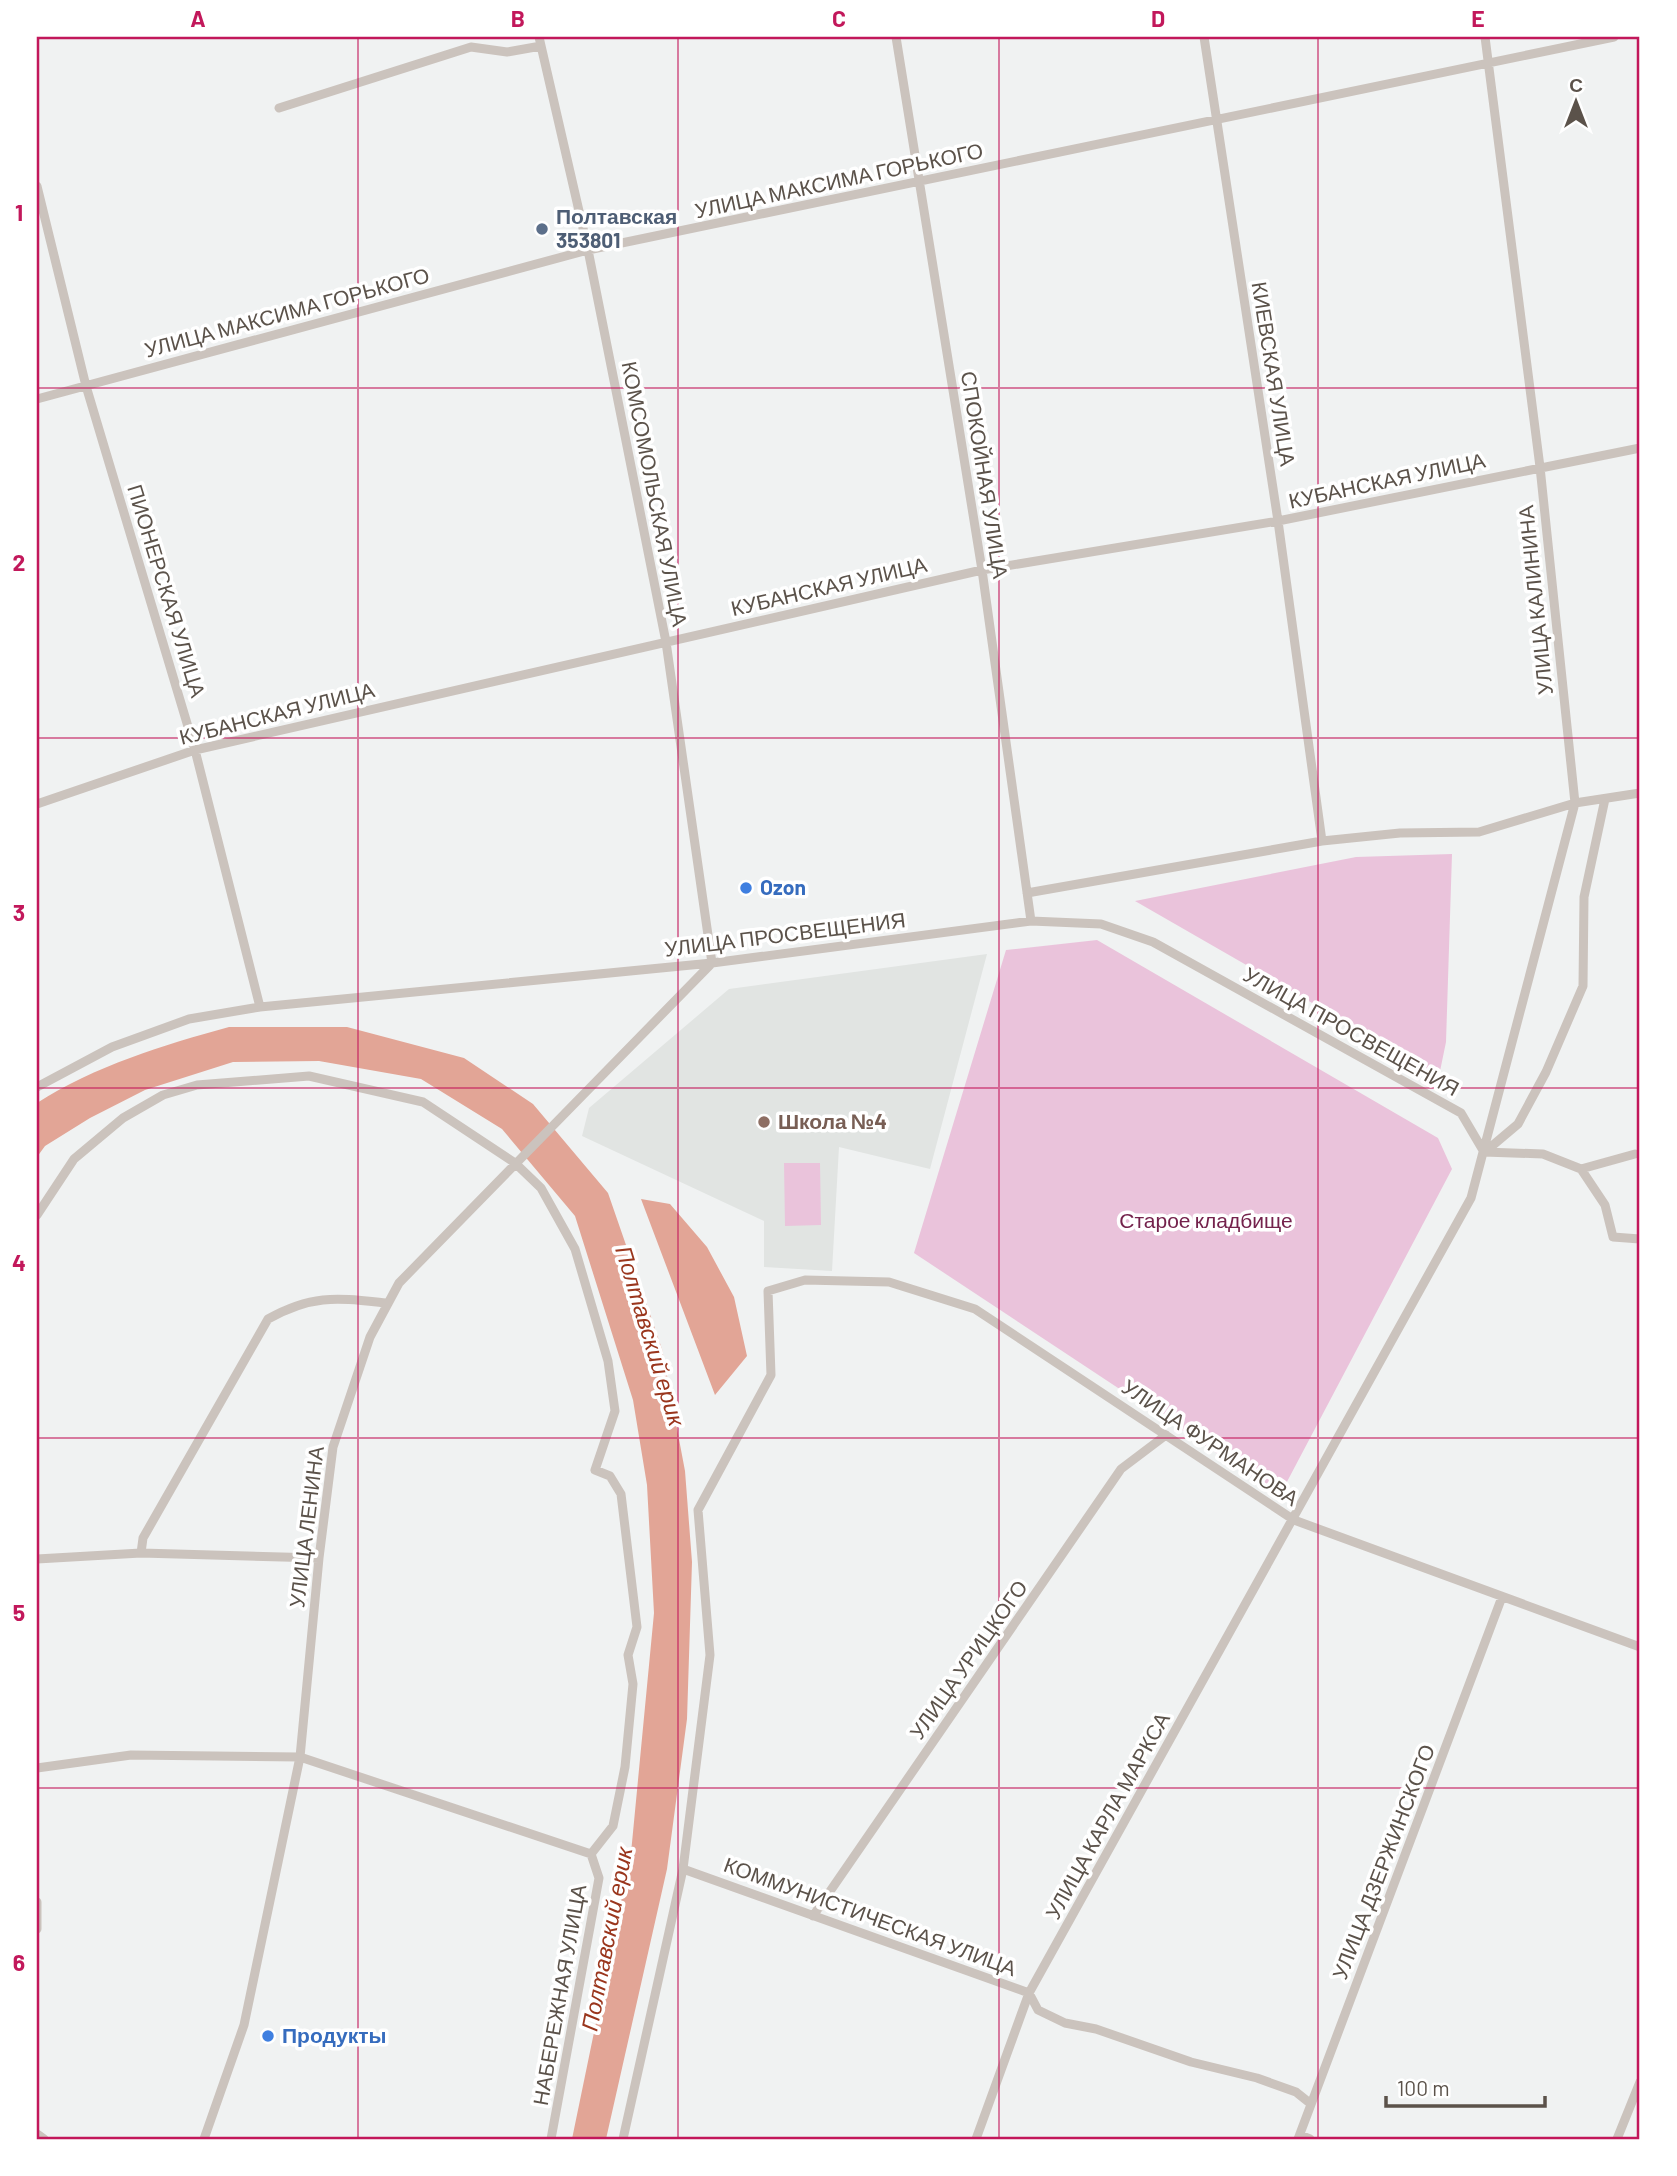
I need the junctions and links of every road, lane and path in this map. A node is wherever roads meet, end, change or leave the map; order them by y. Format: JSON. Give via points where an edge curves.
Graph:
{"nodes":[{"id":1,"x":895,"y":37,"type":"edge"},
{"id":2,"x":1204,"y":37,"type":"edge"},
{"id":3,"x":1485,"y":37,"type":"edge"},
{"id":4,"x":1614,"y":37,"type":"edge"},
{"id":5,"x":540,"y":41,"type":"edge"},
{"id":6,"x":1489,"y":63,"type":"junction"},
{"id":7,"x":279,"y":108,"type":"dead end"},
{"id":8,"x":1216,"y":121,"type":"junction"},
{"id":9,"x":917,"y":182,"type":"junction"},
{"id":10,"x":37,"y":186,"type":"edge"},
{"id":11,"x":588,"y":250,"type":"junction"},
{"id":12,"x":86,"y":386,"type":"junction"},
{"id":13,"x":37,"y":399,"type":"edge"},
{"id":14,"x":1640,"y":448,"type":"edge"},
{"id":15,"x":1540,"y":467,"type":"junction"},
{"id":16,"x":1278,"y":521,"type":"junction"},
{"id":17,"x":982,"y":570,"type":"junction"},
{"id":18,"x":666,"y":642,"type":"junction"},
{"id":19,"x":195,"y":750,"type":"junction"},
{"id":20,"x":1640,"y":793,"type":"edge"},
{"id":21,"x":1605,"y":799,"type":"junction"},
{"id":22,"x":1575,"y":803,"type":"junction"},
{"id":23,"x":37,"y":804,"type":"edge"},
{"id":24,"x":1322,"y":841,"type":"junction"},
{"id":25,"x":1027,"y":893,"type":"junction"},
{"id":26,"x":1031,"y":921,"type":"junction"},
{"id":27,"x":712,"y":963,"type":"junction"},
{"id":28,"x":260,"y":1007,"type":"junction"},
{"id":29,"x":37,"y":1087,"type":"edge"},
{"id":30,"x":1484,"y":1152,"type":"junction"},
{"id":31,"x":1635,"y":1154,"type":"dead end"},
{"id":32,"x":515,"y":1163,"type":"junction"},
{"id":33,"x":1581,"y":1169,"type":"junction"},
{"id":34,"x":37,"y":1215,"type":"edge"},
{"id":35,"x":1640,"y":1238,"type":"edge"},
{"id":36,"x":386,"y":1303,"type":"junction"},
{"id":37,"x":1166,"y":1435,"type":"junction"},
{"id":38,"x":1294,"y":1520,"type":"junction"},
{"id":39,"x":141,"y":1553,"type":"junction"},
{"id":40,"x":319,"y":1558,"type":"junction"},
{"id":41,"x":37,"y":1559,"type":"edge"},
{"id":42,"x":1502,"y":1598,"type":"junction"},
{"id":43,"x":1640,"y":1647,"type":"edge"},
{"id":44,"x":300,"y":1757,"type":"junction"},
{"id":45,"x":37,"y":1768,"type":"edge"},
{"id":46,"x":591,"y":1854,"type":"junction"},
{"id":47,"x":683,"y":1869,"type":"junction"},
{"id":48,"x":37,"y":1902,"type":"edge"},
{"id":49,"x":813,"y":1916,"type":"junction"},
{"id":50,"x":37,"y":1929,"type":"edge"},
{"id":51,"x":1028,"y":1993,"type":"junction"},
{"id":52,"x":1640,"y":2082,"type":"edge"},
{"id":53,"x":1311,"y":2104,"type":"junction"},
{"id":54,"x":37,"y":2134,"type":"edge"},
{"id":55,"x":1299,"y":2137,"type":"edge"},
{"id":56,"x":44,"y":2139,"type":"edge"},
{"id":57,"x":204,"y":2139,"type":"edge"},
{"id":58,"x":551,"y":2139,"type":"edge"},
{"id":59,"x":623,"y":2139,"type":"edge"},
{"id":60,"x":976,"y":2139,"type":"edge"},
{"id":61,"x":1310,"y":2139,"type":"edge"},
{"id":62,"x":1617,"y":2139,"type":"edge"}],
"edges":[{"from":1,"to":9,"type":"street","name":"СПОКОЙНАЯ УЛИЦА"},
{"from":2,"to":8,"type":"street","name":"КИЕВСКАЯ УЛИЦА"},
{"from":3,"to":6,"type":"street","name":"УЛИЦА КАЛИНИНА"},
{"from":4,"to":6,"type":"street","name":"УЛИЦА МАКСИМА ГОРЬКОГО"},
{"from":5,"to":7,"type":"street","via":[[507,52],[471,47]]},
{"from":5,"to":11,"type":"street","name":"КОМСОМОЛЬСКАЯ УЛИЦА"},
{"from":6,"to":8,"type":"street","name":"УЛИЦА МАКСИМА ГОРЬКОГО"},
{"from":6,"to":15,"type":"street","name":"УЛИЦА КАЛИНИНА"},
{"from":8,"to":9,"type":"street","name":"УЛИЦА МАКСИМА ГОРЬКОГО"},
{"from":8,"to":16,"type":"street","name":"КИЕВСКАЯ УЛИЦА"},
{"from":9,"to":11,"type":"street","name":"УЛИЦА МАКСИМА ГОРЬКОГО"},
{"from":9,"to":17,"type":"street","name":"СПОКОЙНАЯ УЛИЦА"},
{"from":10,"to":12,"type":"street","name":"ПИОНЕРСКАЯ УЛИЦА"},
{"from":11,"to":12,"type":"street","name":"УЛИЦА МАКСИМА ГОРЬКОГО"},
{"from":11,"to":18,"type":"street","name":"КОМСОМОЛЬСКАЯ УЛИЦА"},
{"from":12,"to":13,"type":"street","name":"УЛИЦА МАКСИМА ГОРЬКОГО"},
{"from":12,"to":19,"type":"street","name":"ПИОНЕРСКАЯ УЛИЦА"},
{"from":14,"to":15,"type":"street","name":"КУБАНСКАЯ УЛИЦА"},
{"from":15,"to":16,"type":"street","name":"КУБАНСКАЯ УЛИЦА"},
{"from":15,"to":22,"type":"street","name":"УЛИЦА КАЛИНИНА"},
{"from":16,"to":17,"type":"street","name":"КУБАНСКАЯ УЛИЦА"},
{"from":16,"to":24,"type":"street","name":"КИЕВСКАЯ УЛИЦА"},
{"from":17,"to":18,"type":"street","name":"КУБАНСКАЯ УЛИЦА"},
{"from":17,"to":25,"type":"street","name":"СПОКОЙНАЯ УЛИЦА"},
{"from":18,"to":19,"type":"street","name":"КУБАНСКАЯ УЛИЦА"},
{"from":18,"to":27,"type":"street","name":"КОМСОМОЛЬСКАЯ УЛИЦА"},
{"from":19,"to":23,"type":"street","name":"КУБАНСКАЯ УЛИЦА"},
{"from":19,"to":28,"type":"street","name":"ПИОНЕРСКАЯ УЛИЦА"},
{"from":20,"to":21,"type":"street"},
{"from":21,"to":22,"type":"street"},
{"from":21,"to":30,"type":"street","via":[[1584,897],[1583,986],[1518,1124]]},
{"from":22,"to":24,"type":"street","via":[[1479,832]]},
{"from":22,"to":30,"type":"street","name":"УЛИЦА КАЛИНИНА"},
{"from":24,"to":25,"type":"street"},
{"from":25,"to":26,"type":"street","name":"СПОКОЙНАЯ УЛИЦА"},
{"from":26,"to":27,"type":"street","name":"УЛИЦА ПРОСВЕЩЕНИЯ"},
{"from":26,"to":30,"type":"street","name":"УЛИЦА ПРОСВЕЩЕНИЯ","via":[[1101,924],[1153,942],[1461,1113]]},
{"from":27,"to":28,"type":"street","name":"УЛИЦА ПРОСВЕЩЕНИЯ"},
{"from":27,"to":32,"type":"street","name":"УЛИЦА ЛЕНИНА"},
{"from":28,"to":29,"type":"street","name":"УЛИЦА ПРОСВЕЩЕНИЯ","via":[[176,1024],[112,1047]]},
{"from":30,"to":33,"type":"street","via":[[1544,1154]]},
{"from":30,"to":38,"type":"street","name":"УЛИЦА КАРЛА МАРКСА","via":[[1471,1198]]},
{"from":31,"to":33,"type":"street"},
{"from":32,"to":34,"type":"street","via":[[423,1102],[309,1076],[197,1084],[163,1095],[123,1118],[74,1159]]},
{"from":32,"to":36,"type":"street","name":"УЛИЦА ЛЕНИНА","via":[[399,1283]]},
{"from":32,"to":46,"type":"street","via":[[541,1188],[575,1249],[608,1362],[615,1411],[595,1470],[610,1476],[621,1494],[637,1627],[628,1655],[633,1684],[625,1768],[612,1826]]},
{"from":33,"to":35,"type":"street","via":[[1605,1205],[1613,1237]]},
{"from":36,"to":39,"type":"street","via":[[336,1297],[296,1303],[268,1319],[143,1538]]},
{"from":36,"to":40,"type":"street","name":"УЛИЦА ЛЕНИНА","via":[[333,1447]]},
{"from":37,"to":38,"type":"street","name":"УЛИЦА ФУРМАНОВА"},
{"from":37,"to":47,"type":"street","name":"УЛИЦА ФУРМАНОВА","via":[[975,1309],[889,1282],[805,1280],[768,1291],[771,1375],[698,1510],[710,1655]]},
{"from":37,"to":49,"type":"street","name":"УЛИЦА УРИЦКОГО","via":[[1121,1469]]},
{"from":38,"to":42,"type":"street","name":"УЛИЦА ФУРМАНОВА"},
{"from":38,"to":51,"type":"street","name":"УЛИЦА КАРЛА МАРКСА"},
{"from":39,"to":40,"type":"street"},
{"from":39,"to":41,"type":"street"},
{"from":40,"to":44,"type":"street","name":"УЛИЦА ЛЕНИНА"},
{"from":42,"to":43,"type":"street","name":"УЛИЦА ФУРМАНОВА"},
{"from":42,"to":53,"type":"street","name":"УЛИЦА ДЗЕРЖИНСКОГО"},
{"from":44,"to":45,"type":"street","via":[[131,1755]]},
{"from":44,"to":46,"type":"street"},
{"from":44,"to":57,"type":"street","name":"УЛИЦА ЛЕНИНА","via":[[244,2025]]},
{"from":46,"to":58,"type":"street","name":"НАБЕРЕЖНАЯ УЛИЦА","via":[[599,1878]]},
{"from":47,"to":49,"type":"street","name":"КОММУНИСТИЧЕСКАЯ УЛИЦА"},
{"from":47,"to":59,"type":"street"},
{"from":48,"to":50,"type":"street"},
{"from":49,"to":51,"type":"street","name":"КОММУНИСТИЧЕСКАЯ УЛИЦА"},
{"from":51,"to":53,"type":"street","name":"КОММУНИСТИЧЕСКАЯ УЛИЦА","via":[[1038,2010],[1065,2023],[1257,2078],[1296,2092]]},
{"from":51,"to":60,"type":"street","name":"УЛИЦА КАРЛА МАРКСА"},
{"from":52,"to":62,"type":"street"},
{"from":53,"to":55,"type":"street","name":"УЛИЦА ДЗЕРЖИНСКОГО"},
{"from":54,"to":56,"type":"street"},
{"from":55,"to":61,"type":"street"}]}
